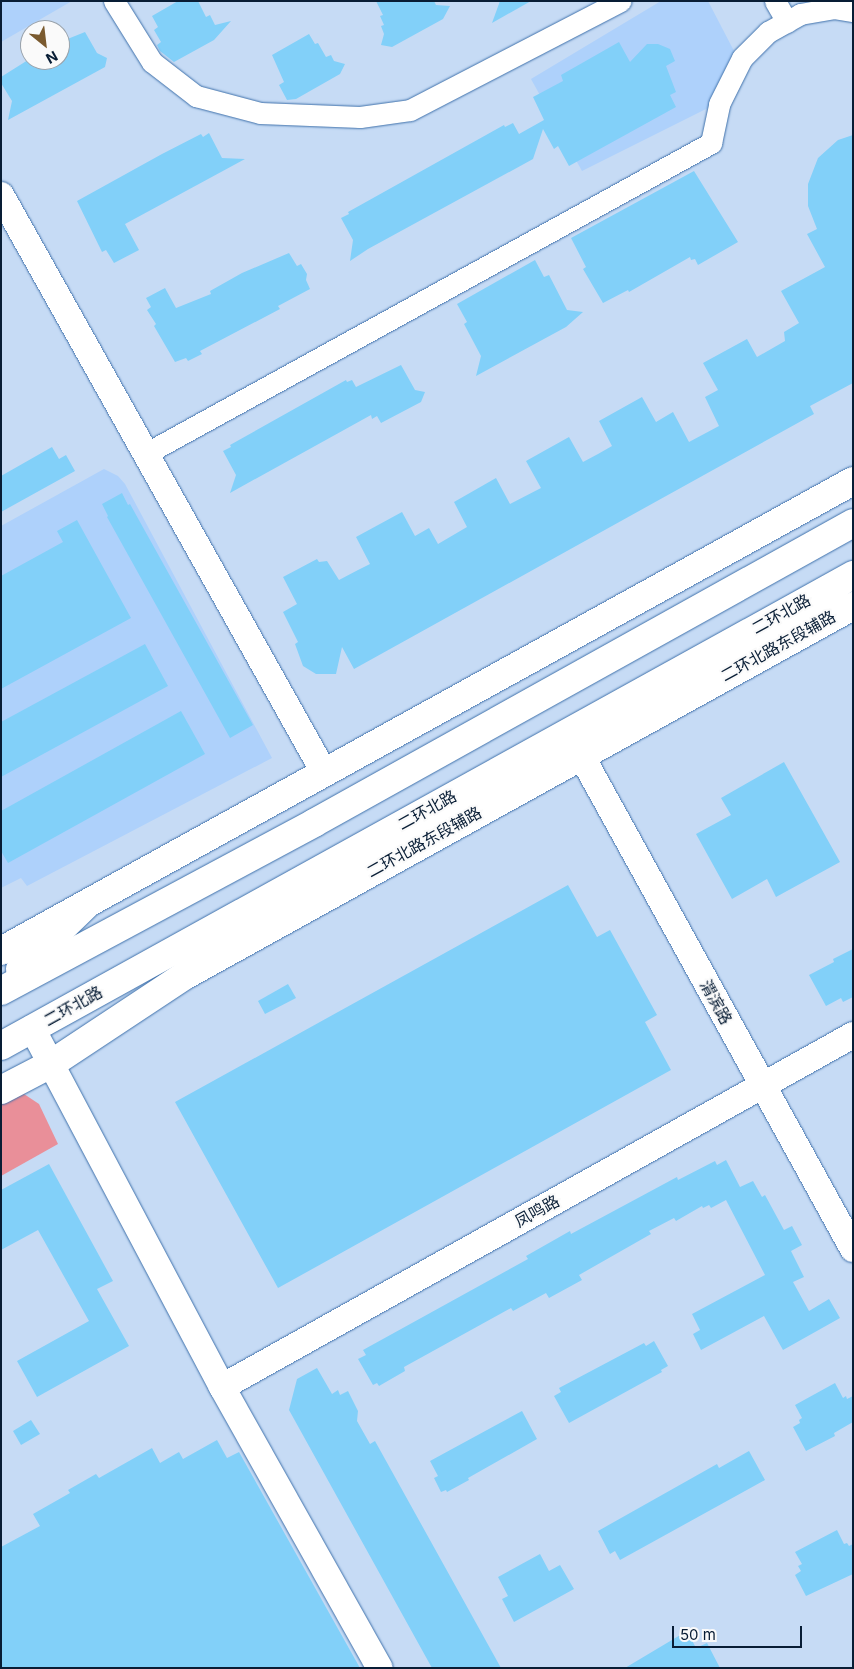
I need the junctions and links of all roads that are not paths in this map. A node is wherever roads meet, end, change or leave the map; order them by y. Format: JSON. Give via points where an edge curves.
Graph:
{"nodes":[{"id":1,"x":114,"y":1,"type":"edge"},
{"id":2,"x":620,"y":1,"type":"edge"},
{"id":3,"x":775,"y":1,"type":"edge"},
{"id":4,"x":853,"y":11,"type":"edge"},
{"id":5,"x":786,"y":22,"type":"junction"},
{"id":6,"x":1,"y":195,"type":"edge"},
{"id":7,"x":145,"y":454,"type":"junction"},
{"id":8,"x":853,"y":481,"type":"edge"},
{"id":9,"x":853,"y":523,"type":"edge"},
{"id":10,"x":853,"y":575,"type":"edge"},
{"id":11,"x":853,"y":606,"type":"edge"},
{"id":12,"x":588,"y":751,"type":"junction"},
{"id":13,"x":324,"y":774,"type":"junction"},
{"id":14,"x":85,"y":906,"type":"junction"},
{"id":15,"x":1,"y":951,"type":"edge"},
{"id":16,"x":1,"y":990,"type":"edge"},
{"id":17,"x":853,"y":1035,"type":"edge"},
{"id":18,"x":12,"y":1040,"type":"edge"},
{"id":19,"x":52,"y":1064,"type":"junction"},
{"id":20,"x":769,"y":1081,"type":"junction"},
{"id":21,"x":1,"y":1090,"type":"edge"},
{"id":22,"x":853,"y":1212,"type":"edge"},
{"id":23,"x":853,"y":1249,"type":"edge"},
{"id":24,"x":222,"y":1387,"type":"junction"},
{"id":25,"x":380,"y":1668,"type":"edge"}],
"edges":[{"from":1,"to":2,"type":"street","via":[[152,62],[196,96],[260,113],[360,117],[410,110]]},
{"from":3,"to":5,"type":"street"},
{"from":4,"to":5,"type":"street","via":[[833,8],[800,14]]},
{"from":5,"to":7,"type":"street","via":[[768,32],[742,58],[719,104],[711,143]]},
{"from":6,"to":7,"type":"street"},
{"from":7,"to":13,"type":"street"},
{"from":8,"to":13,"type":"main road"},
{"from":9,"to":16,"type":"main road","via":[[314,824]]},
{"from":10,"to":18,"type":"main road","name":"二环北路"},
{"from":11,"to":12,"type":"main road","name":"二环北路东段辅路"},
{"from":12,"to":19,"type":"main road","name":"二环北路东段辅路","via":[[184,976]]},
{"from":12,"to":20,"type":"street","name":"渭滨路"},
{"from":13,"to":14,"type":"main road"},
{"from":14,"to":15,"type":"main road"},
{"from":14,"to":16,"type":"main road"},
{"from":17,"to":20,"type":"street","name":"凤鸣路"},
{"from":18,"to":19,"type":"street"},
{"from":19,"to":21,"type":"main road","name":"二环北路东段辅路"},
{"from":19,"to":24,"type":"street"},
{"from":20,"to":22,"type":"street","name":"渭滨路"},
{"from":20,"to":23,"type":"street","name":"渭滨路"},
{"from":20,"to":24,"type":"street","name":"凤鸣路"},
{"from":24,"to":25,"type":"street"}]}
